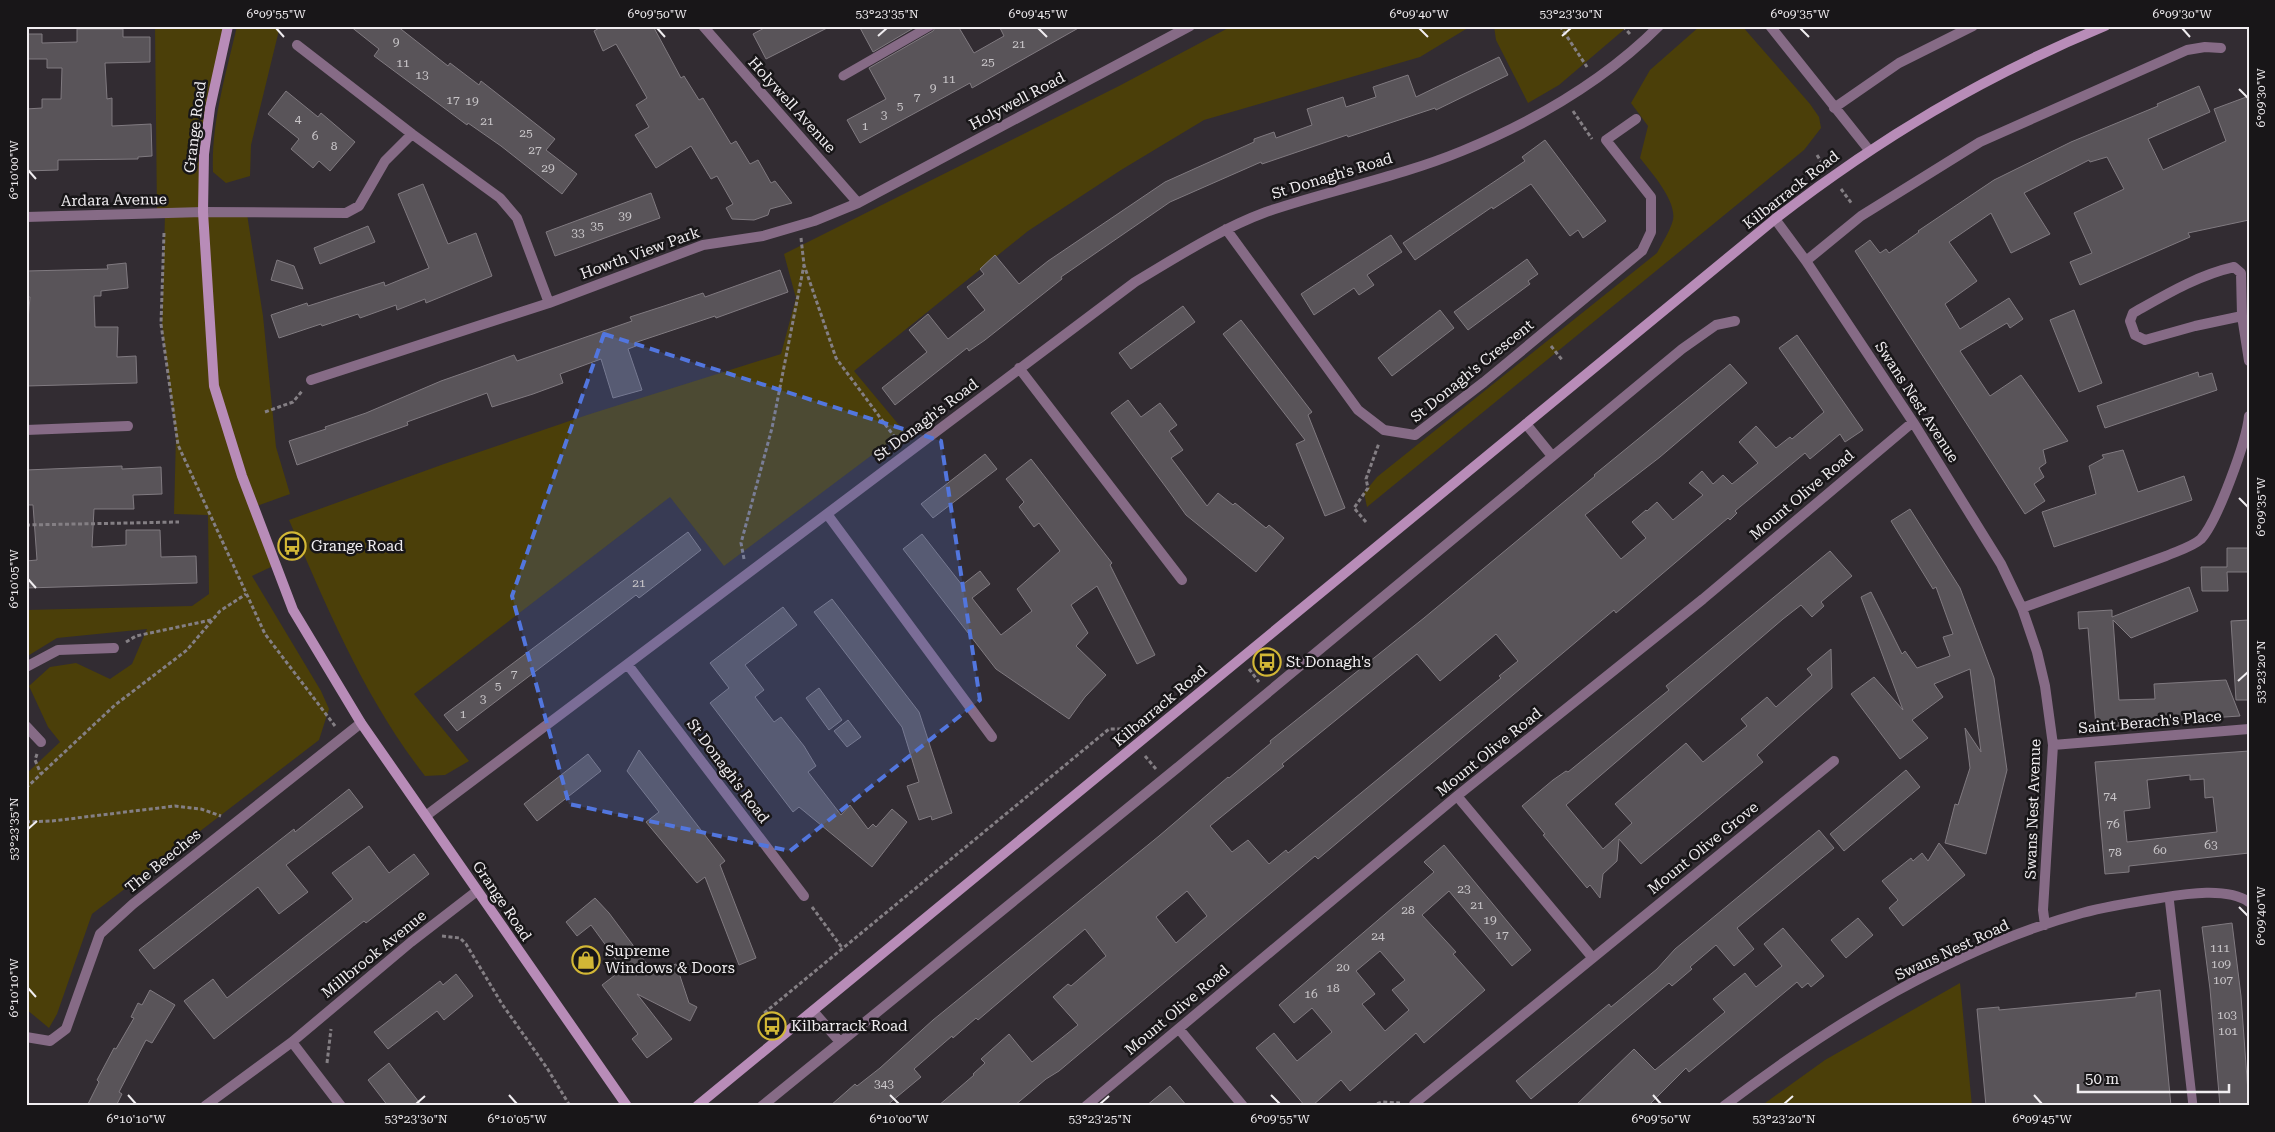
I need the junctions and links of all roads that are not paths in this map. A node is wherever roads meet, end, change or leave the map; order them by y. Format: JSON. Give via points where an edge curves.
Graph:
{"nodes":[{"id":1,"x":228,"y":26,"type":"edge"},
{"id":2,"x":703,"y":26,"type":"edge"},
{"id":3,"x":930,"y":26,"type":"edge"},
{"id":4,"x":1190,"y":26,"type":"edge"},
{"id":5,"x":1659,"y":26,"type":"edge"},
{"id":6,"x":1770,"y":26,"type":"edge"},
{"id":7,"x":1973,"y":26,"type":"edge"},
{"id":8,"x":2105,"y":26,"type":"edge"},
{"id":9,"x":297,"y":45,"type":"dead end"},
{"id":10,"x":2221,"y":48,"type":"dead end"},
{"id":11,"x":843,"y":76,"type":"dead end"},
{"id":12,"x":1834,"y":108,"type":"junction"},
{"id":13,"x":1636,"y":119,"type":"dead end"},
{"id":14,"x":412,"y":134,"type":"junction"},
{"id":15,"x":1869,"y":150,"type":"junction"},
{"id":16,"x":858,"y":203,"type":"junction"},
{"id":17,"x":203,"y":212,"type":"junction"},
{"id":18,"x":26,"y":217,"type":"edge"},
{"id":19,"x":1775,"y":220,"type":"junction"},
{"id":20,"x":1226,"y":230,"type":"junction"},
{"id":21,"x":1806,"y":261,"type":"junction"},
{"id":22,"x":549,"y":304,"type":"junction"},
{"id":23,"x":2242,"y":316,"type":"junction"},
{"id":24,"x":1735,"y":320,"type":"dead end"},
{"id":25,"x":2249,"y":361,"type":"edge"},
{"id":26,"x":1019,"y":368,"type":"junction"},
{"id":27,"x":311,"y":380,"type":"road end"},
{"id":28,"x":2249,"y":416,"type":"edge"},
{"id":29,"x":1913,"y":422,"type":"junction"},
{"id":30,"x":1526,"y":424,"type":"junction"},
{"id":31,"x":128,"y":426,"type":"dead end"},
{"id":32,"x":26,"y":430,"type":"edge"},
{"id":33,"x":1552,"y":456,"type":"junction"},
{"id":34,"x":826,"y":514,"type":"junction"},
{"id":35,"x":1182,"y":580,"type":"dead end"},
{"id":36,"x":2022,"y":608,"type":"junction"},
{"id":37,"x":114,"y":648,"type":"road end"},
{"id":38,"x":628,"y":665,"type":"junction"},
{"id":39,"x":26,"y":667,"type":"edge"},
{"id":40,"x":361,"y":723,"type":"junction"},
{"id":41,"x":26,"y":726,"type":"edge"},
{"id":42,"x":2249,"y":729,"type":"edge"},
{"id":43,"x":992,"y":737,"type":"dead end"},
{"id":44,"x":41,"y":742,"type":"dead end"},
{"id":45,"x":2053,"y":745,"type":"junction"},
{"id":46,"x":1834,"y":761,"type":"dead end"},
{"id":47,"x":1458,"y":796,"type":"junction"},
{"id":48,"x":427,"y":815,"type":"junction"},
{"id":49,"x":477,"y":891,"type":"junction"},
{"id":50,"x":804,"y":896,"type":"road end"},
{"id":51,"x":2169,"y":897,"type":"junction"},
{"id":52,"x":2249,"y":902,"type":"edge"},
{"id":53,"x":2045,"y":925,"type":"junction"},
{"id":54,"x":1592,"y":957,"type":"junction"},
{"id":55,"x":813,"y":1011,"type":"junction"},
{"id":56,"x":1179,"y":1029,"type":"junction"},
{"id":57,"x":26,"y":1036,"type":"edge"},
{"id":58,"x":292,"y":1042,"type":"junction"},
{"id":59,"x":840,"y":1042,"type":"junction"},
{"id":60,"x":1414,"y":1104,"type":"road end"},
{"id":61,"x":205,"y":1106,"type":"edge"},
{"id":62,"x":342,"y":1106,"type":"edge"},
{"id":63,"x":627,"y":1106,"type":"edge"},
{"id":64,"x":697,"y":1106,"type":"edge"},
{"id":65,"x":762,"y":1106,"type":"edge"},
{"id":66,"x":1086,"y":1106,"type":"edge"},
{"id":67,"x":1243,"y":1106,"type":"edge"},
{"id":68,"x":1724,"y":1106,"type":"edge"},
{"id":69,"x":2193,"y":1106,"type":"edge"}],
"edges":[{"from":1,"to":17,"type":"main road","name":"Grange Road","via":[[210,108],[204,154]]},
{"from":2,"to":16,"type":"street","name":"Holywell Avenue"},
{"from":3,"to":11,"type":"lane"},
{"from":4,"to":16,"type":"street","name":"Holywell Road"},
{"from":5,"to":20,"type":"street","name":"St Donagh's Road","via":[[1633,52],[1553,108],[1461,151],[1265,213]]},
{"from":6,"to":12,"type":"street"},
{"from":7,"to":12,"type":"street","via":[[1899,63]]},
{"from":8,"to":15,"type":"main road","name":"Kilbarrack Road","via":[[1959,95]]},
{"from":9,"to":14,"type":"street"},
{"from":10,"to":21,"type":"street","via":[[2186,50],[1980,142],[1861,216]]},
{"from":12,"to":15,"type":"street"},
{"from":13,"to":20,"type":"street","name":"St Donagh's Crescent","via":[[1606,140],[1651,197],[1651,232],[1642,251],[1415,435],[1384,430],[1358,410]]},
{"from":14,"to":17,"type":"street","via":[[385,161],[359,206],[346,213]]},
{"from":14,"to":22,"type":"street","via":[[500,198],[518,218]]},
{"from":15,"to":19,"type":"main road","name":"Kilbarrack Road"},
{"from":16,"to":22,"type":"street","name":"Howth View Park","via":[[763,236],[703,245]]},
{"from":17,"to":18,"type":"street","name":"Ardara Avenue"},
{"from":17,"to":40,"type":"main road","name":"Grange Road","via":[[214,386],[242,476],[293,610]]},
{"from":19,"to":21,"type":"street","name":"Swans Nest Avenue"},
{"from":19,"to":30,"type":"main road","name":"Kilbarrack Road"},
{"from":20,"to":26,"type":"street","name":"St Donagh's Road","via":[[1135,282]]},
{"from":21,"to":29,"type":"street","name":"Swans Nest Avenue"},
{"from":22,"to":27,"type":"street","name":"Howth View Park"},
{"from":23,"to":23,"type":"street","via":[[2241,273],[2234,267],[2215,271],[2183,286],[2133,313],[2130,321],[2135,335],[2145,340]]},
{"from":23,"to":25,"type":"street"},
{"from":24,"to":33,"type":"street","via":[[1716,325],[1682,349]]},
{"from":26,"to":34,"type":"street","name":"St Donagh's Road"},
{"from":26,"to":35,"type":"street"},
{"from":28,"to":36,"type":"street","via":[[2236,464],[2201,539],[2166,556]]},
{"from":29,"to":36,"type":"street","name":"Swans Nest Avenue","via":[[2001,564]]},
{"from":29,"to":47,"type":"street","name":"Mount Olive Road","via":[[1704,599]]},
{"from":30,"to":33,"type":"street"},
{"from":30,"to":55,"type":"main road","name":"Kilbarrack Road"},
{"from":31,"to":32,"type":"street"},
{"from":33,"to":59,"type":"street"},
{"from":34,"to":38,"type":"street","name":"St Donagh's Road"},
{"from":34,"to":43,"type":"street"},
{"from":36,"to":45,"type":"street","name":"Swans Nest Avenue","via":[[2045,686]]},
{"from":37,"to":39,"type":"street","via":[[58,650]]},
{"from":38,"to":48,"type":"street","name":"St Donagh's Road"},
{"from":38,"to":50,"type":"street","name":"St Donagh's Road"},
{"from":40,"to":48,"type":"main road","name":"Grange Road"},
{"from":40,"to":57,"type":"street","name":"The Beeches","via":[[133,904],[100,934],[66,1030],[50,1042]]},
{"from":41,"to":44,"type":"street"},
{"from":42,"to":45,"type":"street","name":"Saint Berach's Place"},
{"from":45,"to":53,"type":"street","name":"Swans Nest Avenue"},
{"from":46,"to":54,"type":"street","name":"Mount Olive Grove"},
{"from":47,"to":54,"type":"street"},
{"from":47,"to":56,"type":"street","name":"Mount Olive Road","via":[[1224,988]]},
{"from":48,"to":49,"type":"main road","name":"Grange Road"},
{"from":49,"to":58,"type":"street","name":"Millbrook Avenue"},
{"from":49,"to":63,"type":"main road","name":"Grange Road"},
{"from":51,"to":52,"type":"street","name":"Swans Nest Road","via":[[2226,893]]},
{"from":51,"to":53,"type":"street","name":"Swans Nest Road","via":[[2113,906]]},
{"from":51,"to":69,"type":"lane"},
{"from":53,"to":68,"type":"street","name":"Swans Nest Road","via":[[1974,953],[1850,1017]]},
{"from":54,"to":60,"type":"street","name":"Mount Olive Grove"},
{"from":55,"to":59,"type":"street"},
{"from":55,"to":64,"type":"main road","name":"Kilbarrack Road"},
{"from":56,"to":66,"type":"street","name":"Mount Olive Road"},
{"from":56,"to":67,"type":"street"},
{"from":58,"to":61,"type":"street","name":"Millbrook Avenue"},
{"from":58,"to":62,"type":"street"},
{"from":59,"to":65,"type":"street"}]}
